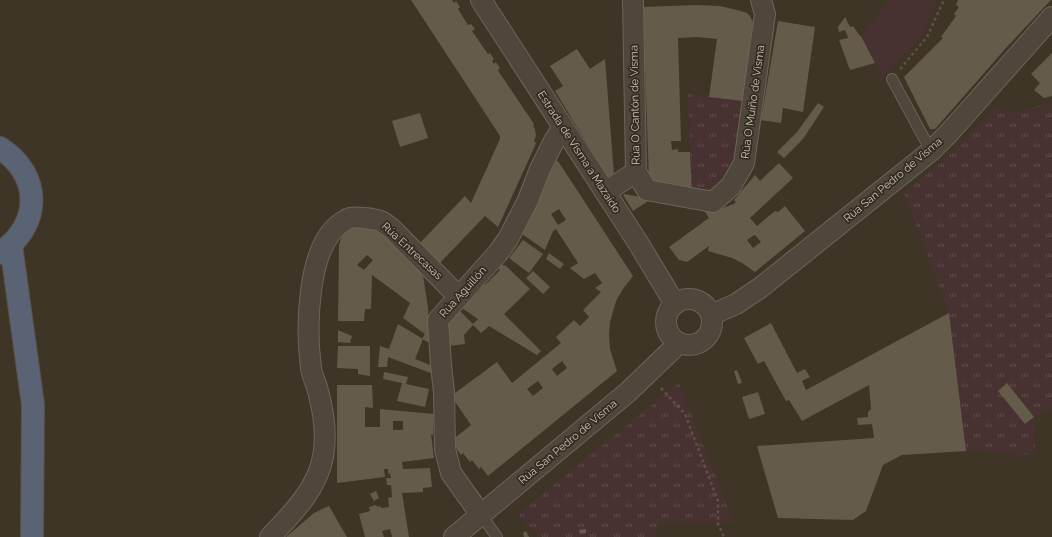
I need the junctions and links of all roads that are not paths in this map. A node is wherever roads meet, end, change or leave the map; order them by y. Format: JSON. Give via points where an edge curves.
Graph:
{"nodes":[{"id":1,"x":481,"y":0,"type":"edge"},
{"id":2,"x":633,"y":0,"type":"edge"},
{"id":3,"x":761,"y":0,"type":"edge"},
{"id":4,"x":1052,"y":17,"type":"edge"},
{"id":5,"x":892,"y":78,"type":"road end"},
{"id":6,"x":563,"y":127,"type":"junction"},
{"id":7,"x":0,"y":148,"type":"edge"},
{"id":8,"x":931,"y":151,"type":"junction"},
{"id":9,"x":636,"y":172,"type":"junction"},
{"id":10,"x":605,"y":192,"type":"junction"},
{"id":11,"x":6,"y":249,"type":"edge"},
{"id":12,"x":460,"y":297,"type":"junction"},
{"id":13,"x":675,"y":304,"type":"junction"},
{"id":14,"x":711,"y":315,"type":"junction"},
{"id":15,"x":679,"y":342,"type":"junction"},
{"id":16,"x":481,"y":515,"type":"junction"},
{"id":17,"x":32,"y":537,"type":"edge"},
{"id":18,"x":270,"y":537,"type":"edge"},
{"id":19,"x":454,"y":537,"type":"edge"},
{"id":20,"x":497,"y":537,"type":"edge"}],
"edges":[{"from":1,"to":6,"type":"street","name":"Estrada de Visma a Mazaído"},
{"from":2,"to":9,"type":"street","name":"Rúa O Cantón de Visma"},
{"from":3,"to":9,"type":"street","name":"Rúa O Muíño de Visma","via":[[765,14],[744,163],[731,186],[713,202],[647,190]]},
{"from":4,"to":8,"type":"street","name":"Rúa San Pedro de Visma"},
{"from":5,"to":8,"type":"lane"},
{"from":6,"to":10,"type":"street","name":"Estrada de Visma a Mazaído"},
{"from":6,"to":12,"type":"street","name":"Rúa Aguillón","via":[[540,169],[508,239]]},
{"from":7,"to":11,"type":"highway","via":[[21,166],[32,198],[30,216],[23,232]]},
{"from":8,"to":14,"type":"street","name":"Rúa San Pedro de Visma","via":[[760,288],[736,304]]},
{"from":9,"to":10,"type":"street","name":"Rúa O Cantón de Visma"},
{"from":10,"to":13,"type":"street","name":"Estrada de Visma a Mazaído"},
{"from":11,"to":17,"type":"highway","via":[[33,405]]},
{"from":12,"to":16,"type":"street","name":"Rúa Aguillón","via":[[438,320],[444,392],[445,449],[451,473]]},
{"from":12,"to":18,"type":"street","name":"Rúa Entrecasas","via":[[381,221],[350,217],[331,232],[314,267],[308,332],[311,370],[324,412],[322,458],[309,491],[292,515]]},
{"from":13,"to":14,"type":"street","via":[[686,299],[698,301]]},
{"from":13,"to":15,"type":"street","via":[[668,314],[666,325],[670,335]]},
{"from":14,"to":15,"type":"street","via":[[712,327],[702,341],[690,345]]},
{"from":15,"to":16,"type":"street","name":"Rúa San Pedro de Visma","via":[[628,392]]},
{"from":16,"to":19,"type":"street","name":"Rúa San Pedro de Visma"},
{"from":16,"to":20,"type":"lane"}]}
